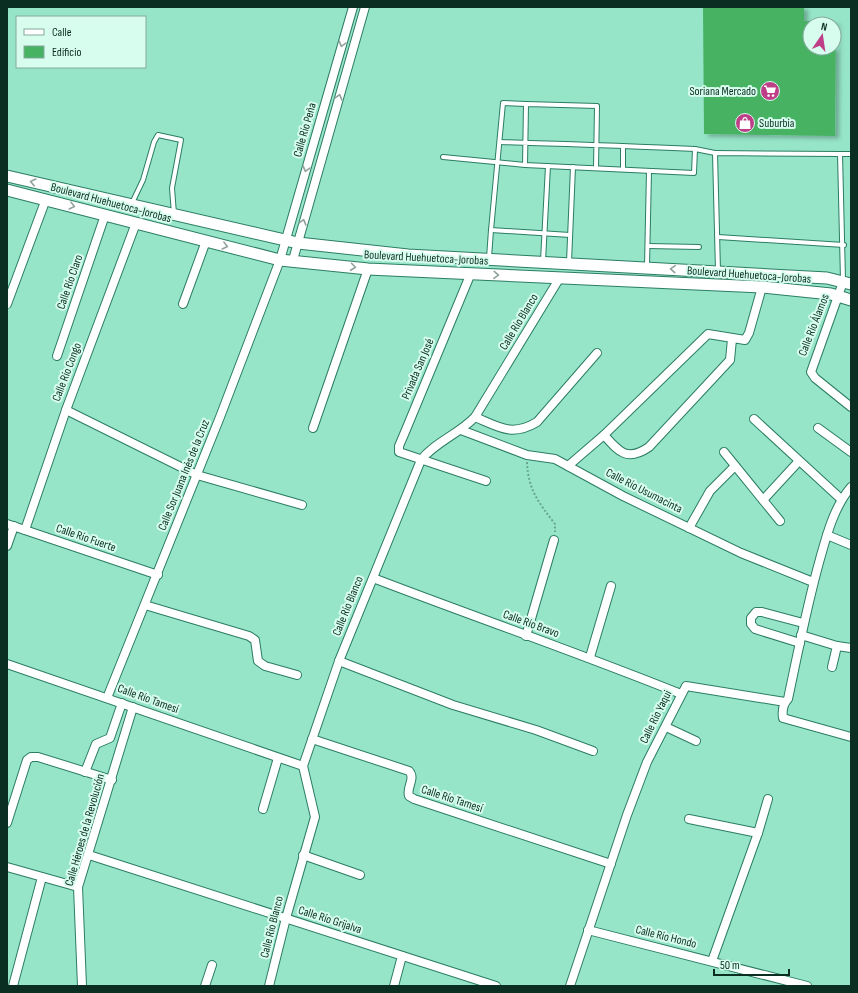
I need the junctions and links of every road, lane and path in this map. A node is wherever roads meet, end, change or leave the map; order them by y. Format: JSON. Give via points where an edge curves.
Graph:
{"nodes":[{"id":1,"x":353,"y":7,"type":"edge"},
{"id":2,"x":365,"y":7,"type":"edge"},
{"id":3,"x":526,"y":104,"type":"junction"},
{"id":4,"x":500,"y":142,"type":"junction"},
{"id":5,"x":526,"y":143,"type":"junction"},
{"id":6,"x":597,"y":145,"type":"junction"},
{"id":7,"x":623,"y":146,"type":"junction"},
{"id":8,"x":695,"y":149,"type":"junction"},
{"id":9,"x":715,"y":153,"type":"junction"},
{"id":10,"x":840,"y":154,"type":"junction"},
{"id":11,"x":851,"y":154,"type":"edge"},
{"id":12,"x":444,"y":157,"type":"dead end"},
{"id":13,"x":498,"y":163,"type":"junction"},
{"id":14,"x":525,"y":165,"type":"junction"},
{"id":15,"x":548,"y":166,"type":"junction"},
{"id":16,"x":573,"y":167,"type":"junction"},
{"id":17,"x":596,"y":168,"type":"junction"},
{"id":18,"x":623,"y":169,"type":"junction"},
{"id":19,"x":649,"y":171,"type":"junction"},
{"id":20,"x":7,"y":176,"type":"edge"},
{"id":21,"x":7,"y":190,"type":"edge"},
{"id":22,"x":46,"y":200,"type":"junction"},
{"id":23,"x":131,"y":204,"type":"junction"},
{"id":24,"x":174,"y":214,"type":"junction"},
{"id":25,"x":106,"y":215,"type":"junction"},
{"id":26,"x":136,"y":223,"type":"junction"},
{"id":27,"x":491,"y":230,"type":"junction"},
{"id":28,"x":545,"y":234,"type":"junction"},
{"id":29,"x":570,"y":235,"type":"junction"},
{"id":30,"x":718,"y":237,"type":"junction"},
{"id":31,"x":206,"y":241,"type":"junction"},
{"id":32,"x":286,"y":241,"type":"junction"},
{"id":33,"x":298,"y":243,"type":"junction"},
{"id":34,"x":844,"y":245,"type":"junction"},
{"id":35,"x":648,"y":246,"type":"junction"},
{"id":36,"x":699,"y":247,"type":"dead end"},
{"id":37,"x":489,"y":259,"type":"junction"},
{"id":38,"x":280,"y":260,"type":"junction"},
{"id":39,"x":293,"y":260,"type":"junction"},
{"id":40,"x":543,"y":262,"type":"junction"},
{"id":41,"x":569,"y":263,"type":"junction"},
{"id":42,"x":647,"y":267,"type":"junction"},
{"id":43,"x":368,"y":269,"type":"junction"},
{"id":44,"x":718,"y":271,"type":"junction"},
{"id":45,"x":471,"y":273,"type":"junction"},
{"id":46,"x":559,"y":279,"type":"junction"},
{"id":47,"x":847,"y":283,"type":"edge"},
{"id":48,"x":762,"y":287,"type":"junction"},
{"id":49,"x":838,"y":296,"type":"junction"},
{"id":50,"x":851,"y":300,"type":"edge"},
{"id":51,"x":7,"y":304,"type":"edge"},
{"id":52,"x":183,"y":304,"type":"dead end"},
{"id":53,"x":732,"y":338,"type":"junction"},
{"id":54,"x":597,"y":353,"type":"dead end"},
{"id":55,"x":57,"y":356,"type":"dead end"},
{"id":56,"x":851,"y":407,"type":"edge"},
{"id":57,"x":66,"y":410,"type":"junction"},
{"id":58,"x":475,"y":417,"type":"junction"},
{"id":59,"x":754,"y":419,"type":"dead end"},
{"id":60,"x":313,"y":428,"type":"dead end"},
{"id":61,"x":818,"y":428,"type":"dead end"},
{"id":62,"x":461,"y":430,"type":"junction"},
{"id":63,"x":604,"y":435,"type":"junction"},
{"id":64,"x":724,"y":452,"type":"dead end"},
{"id":65,"x":851,"y":452,"type":"edge"},
{"id":66,"x":527,"y":455,"type":"junction"},
{"id":67,"x":421,"y":460,"type":"junction"},
{"id":68,"x":799,"y":461,"type":"junction"},
{"id":69,"x":568,"y":466,"type":"junction"},
{"id":70,"x":735,"y":466,"type":"junction"},
{"id":71,"x":197,"y":475,"type":"junction"},
{"id":72,"x":486,"y":481,"type":"dead end"},
{"id":73,"x":851,"y":486,"type":"edge"},
{"id":74,"x":841,"y":499,"type":"junction"},
{"id":75,"x":763,"y":500,"type":"junction"},
{"id":76,"x":302,"y":505,"type":"dead end"},
{"id":77,"x":780,"y":521,"type":"dead end"},
{"id":78,"x":10,"y":525,"type":"edge"},
{"id":79,"x":689,"y":528,"type":"junction"},
{"id":80,"x":25,"y":530,"type":"junction"},
{"id":81,"x":827,"y":535,"type":"junction"},
{"id":82,"x":554,"y":540,"type":"joint"},
{"id":83,"x":851,"y":545,"type":"edge"},
{"id":84,"x":7,"y":546,"type":"edge"},
{"id":85,"x":158,"y":575,"type":"junction"},
{"id":86,"x":373,"y":578,"type":"junction"},
{"id":87,"x":813,"y":582,"type":"junction"},
{"id":88,"x":611,"y":586,"type":"dead end"},
{"id":89,"x":145,"y":605,"type":"junction"},
{"id":90,"x":803,"y":624,"type":"junction"},
{"id":91,"x":526,"y":636,"type":"junction"},
{"id":92,"x":801,"y":639,"type":"junction"},
{"id":93,"x":837,"y":646,"type":"junction"},
{"id":94,"x":851,"y":648,"type":"edge"},
{"id":95,"x":590,"y":658,"type":"junction"},
{"id":96,"x":339,"y":661,"type":"junction"},
{"id":97,"x":7,"y":664,"type":"edge"},
{"id":98,"x":832,"y":667,"type":"dead end"},
{"id":99,"x":297,"y":675,"type":"dead end"},
{"id":100,"x":681,"y":694,"type":"junction"},
{"id":101,"x":108,"y":698,"type":"junction"},
{"id":102,"x":785,"y":702,"type":"junction"},
{"id":103,"x":122,"y":703,"type":"junction"},
{"id":104,"x":133,"y":707,"type":"junction"},
{"id":105,"x":666,"y":727,"type":"junction"},
{"id":106,"x":851,"y":737,"type":"edge"},
{"id":107,"x":312,"y":739,"type":"junction"},
{"id":108,"x":696,"y":741,"type":"dead end"},
{"id":109,"x":593,"y":751,"type":"dead end"},
{"id":110,"x":278,"y":758,"type":"junction"},
{"id":111,"x":303,"y":766,"type":"junction"},
{"id":112,"x":86,"y":772,"type":"junction"},
{"id":113,"x":112,"y":780,"type":"junction"},
{"id":114,"x":768,"y":799,"type":"dead end"},
{"id":115,"x":263,"y":809,"type":"dead end"},
{"id":116,"x":688,"y":819,"type":"dead end"},
{"id":117,"x":7,"y":823,"type":"edge"},
{"id":118,"x":758,"y":833,"type":"junction"},
{"id":119,"x":89,"y":855,"type":"junction"},
{"id":120,"x":303,"y":855,"type":"junction"},
{"id":121,"x":611,"y":864,"type":"junction"},
{"id":122,"x":7,"y":867,"type":"edge"},
{"id":123,"x":360,"y":875,"type":"dead end"},
{"id":124,"x":42,"y":877,"type":"junction"},
{"id":125,"x":78,"y":887,"type":"junction"},
{"id":126,"x":286,"y":918,"type":"junction"},
{"id":127,"x":588,"y":930,"type":"junction"},
{"id":128,"x":402,"y":956,"type":"junction"},
{"id":129,"x":712,"y":961,"type":"junction"},
{"id":130,"x":212,"y":965,"type":"dead end"},
{"id":131,"x":12,"y":986,"type":"edge"},
{"id":132,"x":82,"y":986,"type":"edge"},
{"id":133,"x":204,"y":986,"type":"edge"},
{"id":134,"x":269,"y":986,"type":"edge"},
{"id":135,"x":394,"y":986,"type":"edge"},
{"id":136,"x":496,"y":986,"type":"edge"},
{"id":137,"x":570,"y":986,"type":"edge"},
{"id":138,"x":807,"y":986,"type":"edge"}],
"edges":[{"from":1,"to":32,"type":"street","name":"Calle Río Peña","one_way":true},
{"from":33,"to":2,"type":"street","name":"Calle Río Peña","one_way":true},
{"from":3,"to":4,"type":"lane","via":[[503,103]]},
{"from":3,"to":5,"type":"lane"},
{"from":3,"to":6,"type":"lane","via":[[597,106]]},
{"from":4,"to":5,"type":"lane"},
{"from":4,"to":13,"type":"lane"},
{"from":5,"to":6,"type":"lane"},
{"from":5,"to":14,"type":"lane"},
{"from":6,"to":7,"type":"lane"},
{"from":6,"to":17,"type":"lane"},
{"from":7,"to":8,"type":"lane"},
{"from":7,"to":18,"type":"lane"},
{"from":8,"to":9,"type":"lane"},
{"from":8,"to":19,"type":"lane","via":[[694,173]]},
{"from":9,"to":10,"type":"lane"},
{"from":9,"to":30,"type":"lane"},
{"from":10,"to":11,"type":"lane"},
{"from":10,"to":34,"type":"lane"},
{"from":12,"to":13,"type":"lane"},
{"from":13,"to":14,"type":"lane"},
{"from":13,"to":27,"type":"lane"},
{"from":14,"to":15,"type":"lane"},
{"from":15,"to":16,"type":"lane"},
{"from":15,"to":28,"type":"lane"},
{"from":16,"to":17,"type":"lane"},
{"from":16,"to":29,"type":"lane"},
{"from":17,"to":18,"type":"lane"},
{"from":18,"to":19,"type":"lane"},
{"from":19,"to":35,"type":"lane"},
{"from":23,"to":20,"type":"main road","name":"Boulevard Huehuetoca-Jorobas","one_way":true},
{"from":21,"to":22,"type":"main road","name":"Boulevard Huehuetoca-Jorobas"},
{"from":22,"to":25,"type":"main road","name":"Boulevard Huehuetoca-Jorobas","one_way":true},
{"from":22,"to":51,"type":"street"},
{"from":23,"to":24,"type":"main road","name":"Boulevard Huehuetoca-Jorobas"},
{"from":23,"to":24,"type":"lane","via":[[143,180],[158,135],[181,140],[172,188]]},
{"from":24,"to":32,"type":"main road","name":"Boulevard Huehuetoca-Jorobas"},
{"from":25,"to":26,"type":"main road","name":"Boulevard Huehuetoca-Jorobas"},
{"from":25,"to":55,"type":"street","name":"Calle Río Claro"},
{"from":26,"to":31,"type":"main road","name":"Boulevard Huehuetoca-Jorobas"},
{"from":26,"to":57,"type":"street","name":"Calle Río Congo"},
{"from":27,"to":28,"type":"lane"},
{"from":27,"to":37,"type":"lane"},
{"from":28,"to":29,"type":"lane"},
{"from":28,"to":40,"type":"lane"},
{"from":29,"to":41,"type":"lane"},
{"from":30,"to":34,"type":"lane"},
{"from":30,"to":44,"type":"lane"},
{"from":31,"to":38,"type":"main road","name":"Boulevard Huehuetoca-Jorobas","one_way":true},
{"from":31,"to":52,"type":"street"},
{"from":32,"to":33,"type":"main road","name":"Boulevard Huehuetoca-Jorobas"},
{"from":32,"to":38,"type":"street","name":"Calle Río Peña"},
{"from":33,"to":37,"type":"main road","name":"Boulevard Huehuetoca-Jorobas","via":[[408,255]]},
{"from":33,"to":39,"type":"street","name":"Calle Río Peña"},
{"from":34,"to":47,"type":"lane"},
{"from":35,"to":36,"type":"lane"},
{"from":35,"to":42,"type":"lane"},
{"from":37,"to":40,"type":"main road","name":"Boulevard Huehuetoca-Jorobas"},
{"from":38,"to":39,"type":"main road","name":"Boulevard Huehuetoca-Jorobas"},
{"from":38,"to":71,"type":"street","name":"Calle Sor Juana Inés de la Cruz"},
{"from":39,"to":43,"type":"main road","name":"Boulevard Huehuetoca-Jorobas","one_way":true},
{"from":40,"to":41,"type":"main road","name":"Boulevard Huehuetoca-Jorobas"},
{"from":41,"to":42,"type":"main road","name":"Boulevard Huehuetoca-Jorobas"},
{"from":44,"to":42,"type":"main road","name":"Boulevard Huehuetoca-Jorobas","one_way":true},
{"from":43,"to":45,"type":"main road","name":"Boulevard Huehuetoca-Jorobas"},
{"from":43,"to":60,"type":"street"},
{"from":44,"to":47,"type":"main road","name":"Boulevard Huehuetoca-Jorobas","via":[[827,278]]},
{"from":45,"to":46,"type":"main road","name":"Boulevard Huehuetoca-Jorobas","one_way":true},
{"from":45,"to":67,"type":"street","name":"Privada San José","via":[[399,446],[399,452]]},
{"from":46,"to":48,"type":"main road","name":"Boulevard Huehuetoca-Jorobas"},
{"from":46,"to":58,"type":"street","name":"Calle Río Blanco"},
{"from":47,"to":49,"type":"street","name":"Calle Río Álamos"},
{"from":48,"to":49,"type":"main road","name":"Boulevard Huehuetoca-Jorobas"},
{"from":48,"to":53,"type":"street","via":[[750,333],[745,340]]},
{"from":49,"to":50,"type":"main road","name":"Boulevard Huehuetoca-Jorobas"},
{"from":49,"to":56,"type":"street","name":"Calle Río Álamos","via":[[811,372]]},
{"from":53,"to":63,"type":"street","via":[[708,334]]},
{"from":53,"to":63,"type":"street","via":[[730,360],[649,448],[639,455],[631,455],[618,451]]},
{"from":54,"to":58,"type":"street","via":[[537,422],[525,429],[507,430]]},
{"from":57,"to":71,"type":"street"},
{"from":57,"to":80,"type":"street","name":"Calle Río Congo"},
{"from":58,"to":62,"type":"street","name":"Calle Río Blanco"},
{"from":59,"to":68,"type":"street"},
{"from":61,"to":65,"type":"street"},
{"from":62,"to":66,"type":"street","name":"Calle Río Usumacinta"},
{"from":62,"to":67,"type":"street","name":"Calle Río Blanco"},
{"from":63,"to":69,"type":"street"},
{"from":64,"to":70,"type":"street"},
{"from":66,"to":69,"type":"street","name":"Calle Río Usumacinta","via":[[555,459]]},
{"from":66,"to":82,"type":"path","via":[[527,477],[535,499],[555,524]]},
{"from":67,"to":72,"type":"street"},
{"from":67,"to":86,"type":"street","name":"Calle Río Blanco"},
{"from":68,"to":74,"type":"street"},
{"from":68,"to":75,"type":"street"},
{"from":69,"to":79,"type":"street","name":"Calle Río Usumacinta"},
{"from":70,"to":75,"type":"street"},
{"from":70,"to":79,"type":"street","via":[[710,491]]},
{"from":71,"to":76,"type":"street"},
{"from":71,"to":85,"type":"street","name":"Calle Sor Juana Inés de la Cruz"},
{"from":73,"to":74,"type":"street"},
{"from":74,"to":81,"type":"street"},
{"from":75,"to":77,"type":"street"},
{"from":78,"to":80,"type":"street","name":"Calle Río Fuerte"},
{"from":78,"to":84,"type":"street"},
{"from":79,"to":87,"type":"street","name":"Calle Río Usumacinta","via":[[741,553]]},
{"from":80,"to":85,"type":"street","name":"Calle Río Fuerte"},
{"from":81,"to":83,"type":"street"},
{"from":81,"to":87,"type":"street"},
{"from":82,"to":91,"type":"street"},
{"from":85,"to":89,"type":"street","name":"Calle Sor Juana Inés de la Cruz"},
{"from":86,"to":91,"type":"street","name":"Calle Río Bravo"},
{"from":86,"to":96,"type":"street","name":"Calle Río Blanco"},
{"from":87,"to":90,"type":"street"},
{"from":88,"to":95,"type":"street"},
{"from":89,"to":99,"type":"street","via":[[248,636],[254,640],[258,661],[265,666]]},
{"from":89,"to":101,"type":"street","name":"Calle Sor Juana Inés de la Cruz"},
{"from":90,"to":92,"type":"street"},
{"from":90,"to":92,"type":"street","via":[[762,612],[756,612],[751,618],[751,624],[755,629]]},
{"from":91,"to":95,"type":"street","name":"Calle Río Bravo"},
{"from":92,"to":93,"type":"street"},
{"from":92,"to":102,"type":"street","via":[[788,699]]},
{"from":93,"to":94,"type":"street"},
{"from":93,"to":98,"type":"street"},
{"from":95,"to":100,"type":"street","name":"Calle Río Bravo"},
{"from":96,"to":107,"type":"street","name":"Calle Río Blanco"},
{"from":96,"to":109,"type":"street","via":[[453,704]]},
{"from":97,"to":101,"type":"street","name":"Calle Río Tamesí"},
{"from":100,"to":102,"type":"street","name":"Calle Río Yaqui","via":[[686,686]]},
{"from":100,"to":105,"type":"street","name":"Calle Río Yaqui"},
{"from":101,"to":103,"type":"street","name":"Calle Río Tamesí"},
{"from":102,"to":106,"type":"street","via":[[783,718]]},
{"from":103,"to":104,"type":"street","name":"Calle Río Tamesí"},
{"from":103,"to":112,"type":"street","via":[[110,738],[96,744]]},
{"from":104,"to":110,"type":"street","name":"Calle Río Tamesí"},
{"from":104,"to":113,"type":"street","name":"Calle Héroes de la Revolución"},
{"from":105,"to":108,"type":"street"},
{"from":105,"to":121,"type":"street","name":"Calle Río Yaqui","via":[[647,762]]},
{"from":107,"to":111,"type":"street","name":"Calle Río Blanco"},
{"from":107,"to":121,"type":"street","name":"Calle Río Tamesí","via":[[409,771],[412,778],[408,792],[414,799]]},
{"from":110,"to":111,"type":"street","name":"Calle Río Tamesí"},
{"from":110,"to":115,"type":"street"},
{"from":111,"to":120,"type":"street","name":"Calle Río Blanco","via":[[315,817]]},
{"from":112,"to":113,"type":"street"},
{"from":112,"to":117,"type":"street","via":[[31,757]]},
{"from":113,"to":119,"type":"street","name":"Calle Héroes de la Revolución"},
{"from":114,"to":118,"type":"street"},
{"from":116,"to":118,"type":"street"},
{"from":118,"to":129,"type":"street"},
{"from":119,"to":125,"type":"street","name":"Calle Héroes de la Revolución"},
{"from":119,"to":126,"type":"street","name":"Calle Río Grijalva"},
{"from":120,"to":123,"type":"street"},
{"from":120,"to":126,"type":"street","name":"Calle Río Blanco"},
{"from":121,"to":127,"type":"street","name":"Calle Río Yaqui"},
{"from":122,"to":124,"type":"street"},
{"from":124,"to":125,"type":"street"},
{"from":124,"to":131,"type":"street"},
{"from":125,"to":132,"type":"street","name":"Calle Héroes de la Revolución"},
{"from":126,"to":128,"type":"street","name":"Calle Río Grijalva"},
{"from":126,"to":134,"type":"street","name":"Calle Río Blanco"},
{"from":127,"to":129,"type":"street","name":"Calle Río Hondo"},
{"from":127,"to":137,"type":"street","name":"Calle Río Yaqui"},
{"from":128,"to":135,"type":"street"},
{"from":128,"to":136,"type":"street","name":"Calle Río Grijalva"},
{"from":129,"to":138,"type":"street","name":"Calle Río Hondo"},
{"from":130,"to":133,"type":"street"}]}
